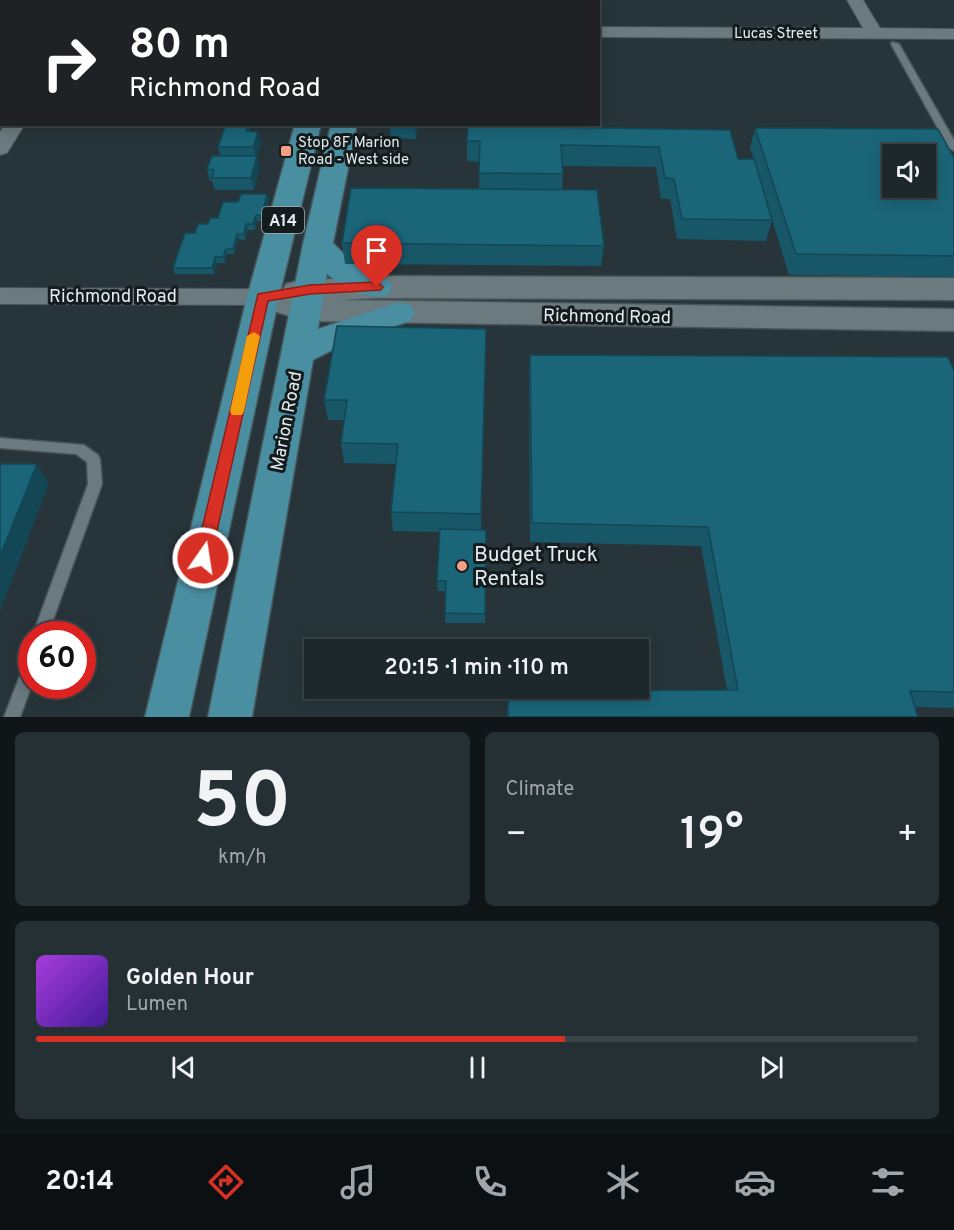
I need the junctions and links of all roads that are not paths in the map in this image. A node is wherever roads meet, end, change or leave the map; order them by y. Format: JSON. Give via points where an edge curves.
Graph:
{"nodes":[{"id":1,"x":855,"y":0,"type":"edge"},
{"id":2,"x":600,"y":32,"type":"edge"},
{"id":3,"x":874,"y":33,"type":"junction"},
{"id":4,"x":954,"y":34,"type":"edge"},
{"id":5,"x":895,"y":44,"type":"dead end"},
{"id":6,"x":14,"y":126,"type":"edge"},
{"id":7,"x":307,"y":126,"type":"edge"},
{"id":8,"x":344,"y":126,"type":"edge"},
{"id":9,"x":954,"y":148,"type":"edge"},
{"id":10,"x":0,"y":149,"type":"edge"},
{"id":11,"x":318,"y":244,"type":"junction"},
{"id":12,"x":377,"y":287,"type":"junction"},
{"id":13,"x":954,"y":289,"type":"edge"},
{"id":14,"x":0,"y":296,"type":"edge"},
{"id":15,"x":263,"y":297,"type":"junction"},
{"id":16,"x":308,"y":300,"type":"junction"},
{"id":17,"x":399,"y":314,"type":"junction"},
{"id":18,"x":954,"y":320,"type":"edge"},
{"id":19,"x":299,"y":353,"type":"junction"},
{"id":20,"x":0,"y":443,"type":"edge"},
{"id":21,"x":46,"y":621,"type":"edge"},
{"id":22,"x":19,"y":699,"type":"edge"},
{"id":23,"x":12,"y":717,"type":"edge"},
{"id":24,"x":167,"y":717,"type":"edge"},
{"id":25,"x":230,"y":717,"type":"edge"}],
"edges":[{"from":1,"to":3,"type":"street"},
{"from":2,"to":3,"type":"street","name":"Lucas Street"},
{"from":3,"to":4,"type":"street","name":"Lucas Street"},
{"from":5,"to":9,"type":"lane"},
{"from":6,"to":10,"type":"street"},
{"from":7,"to":15,"type":"main road","number":"A14"},
{"from":8,"to":11,"type":"main road","name":"Marion Road","number":"A14"},
{"from":11,"to":12,"type":"main road","via":[[348,276]]},
{"from":11,"to":16,"type":"main road","name":"Marion Road","number":"A14"},
{"from":12,"to":13,"type":"main road","name":"Richmond Road"},
{"from":12,"to":16,"type":"main road","name":"Richmond Road"},
{"from":14,"to":15,"type":"street","name":"Richmond Road"},
{"from":15,"to":16,"type":"main road","name":"Richmond Road"},
{"from":15,"to":24,"type":"main road","number":"A14"},
{"from":16,"to":17,"type":"main road","name":"Richmond Road"},
{"from":16,"to":19,"type":"main road","name":"Marion Road","number":"A14"},
{"from":17,"to":18,"type":"main road","name":"Richmond Road"},
{"from":17,"to":19,"type":"main road","via":[[339,333]]},
{"from":19,"to":25,"type":"main road","name":"Marion Road","number":"A14"},
{"from":20,"to":21,"type":"lane","via":[[78,449],[93,459],[95,484]]},
{"from":22,"to":23,"type":"lane"}]}
